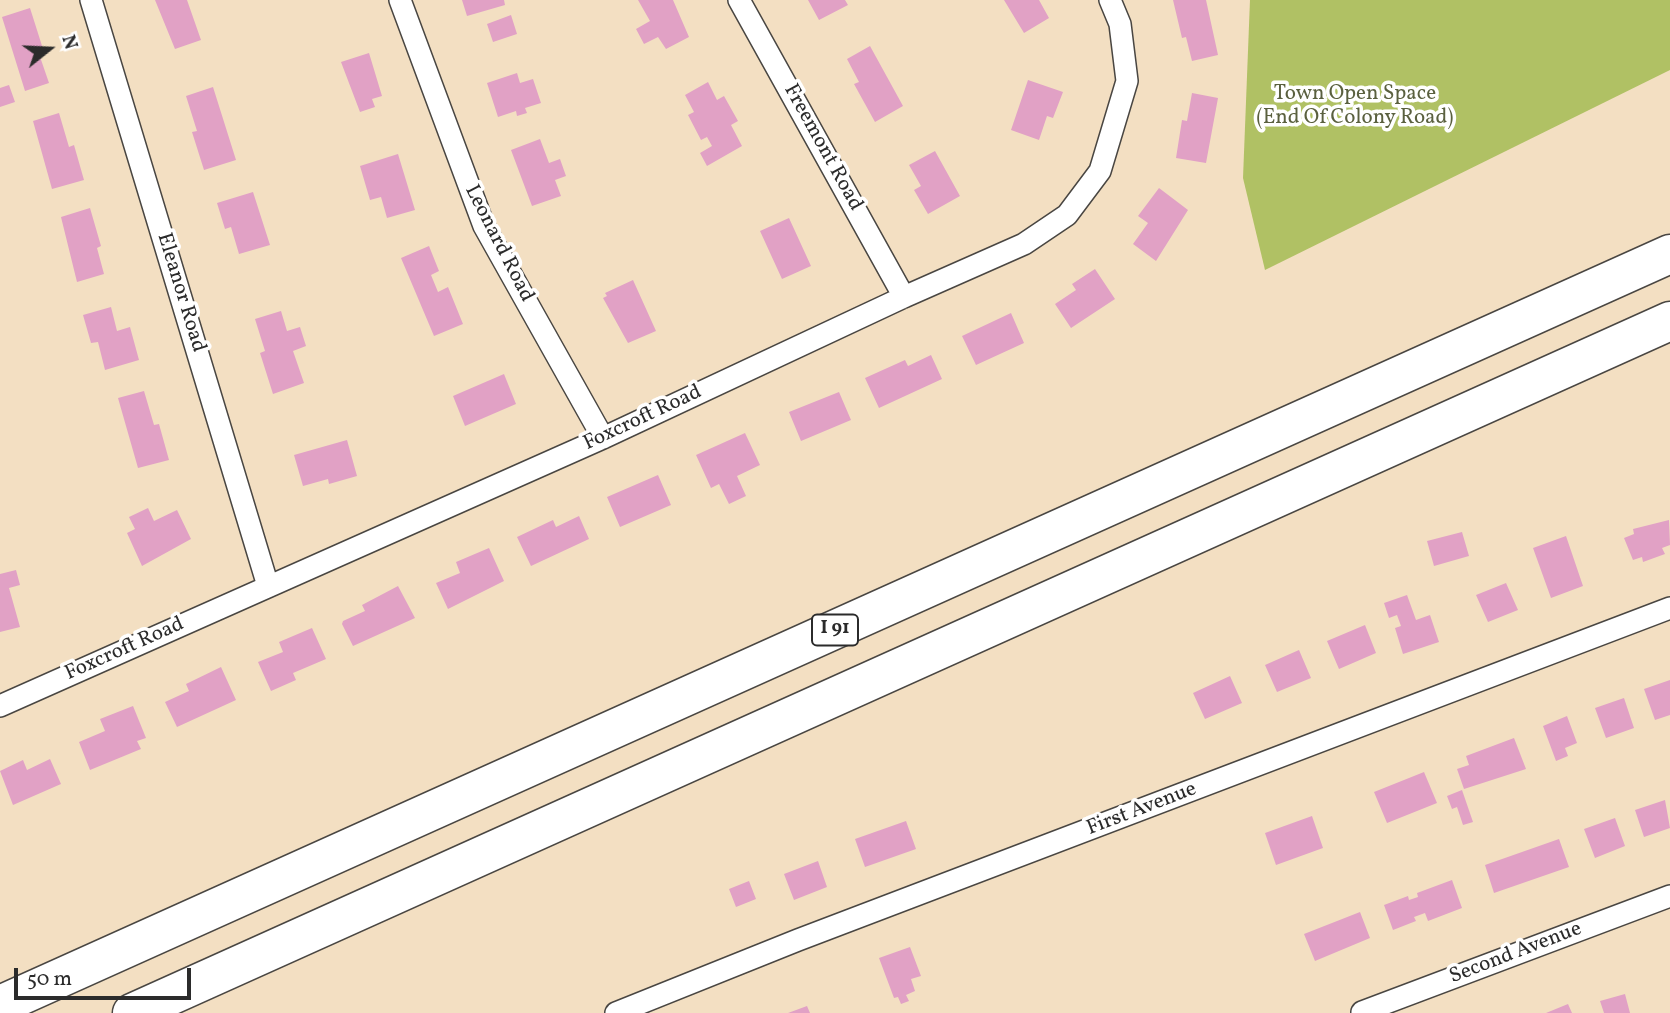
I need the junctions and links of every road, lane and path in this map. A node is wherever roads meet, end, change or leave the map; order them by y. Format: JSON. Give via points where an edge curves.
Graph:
{"nodes":[{"id":1,"x":91,"y":0,"type":"edge"},
{"id":2,"x":400,"y":0,"type":"edge"},
{"id":3,"x":739,"y":0,"type":"edge"},
{"id":4,"x":1110,"y":0,"type":"edge"},
{"id":5,"x":1670,"y":254,"type":"edge"},
{"id":6,"x":904,"y":296,"type":"junction"},
{"id":7,"x":1670,"y":321,"type":"edge"},
{"id":8,"x":603,"y":438,"type":"junction"},
{"id":9,"x":268,"y":586,"type":"junction"},
{"id":10,"x":1670,"y":608,"type":"edge"},
{"id":11,"x":0,"y":706,"type":"edge"},
{"id":12,"x":1670,"y":896,"type":"edge"},
{"id":13,"x":0,"y":1005,"type":"edge"},
{"id":14,"x":1362,"y":1012,"type":"edge"},
{"id":15,"x":132,"y":1013,"type":"edge"},
{"id":16,"x":615,"y":1013,"type":"edge"}],
"edges":[{"from":1,"to":9,"type":"street","name":"Eleanor Road"},
{"from":2,"to":8,"type":"street","name":"Leonard Road","via":[[484,226]]},
{"from":3,"to":6,"type":"street","name":"Freemont Road"},
{"from":4,"to":6,"type":"street","name":"Foxcroft Road","via":[[1120,24],[1127,81],[1100,171],[1067,215],[1024,244]]},
{"from":5,"to":13,"type":"highway","number":"I 91"},
{"from":6,"to":8,"type":"street","name":"Foxcroft Road"},
{"from":7,"to":15,"type":"highway"},
{"from":8,"to":9,"type":"street","name":"Foxcroft Road"},
{"from":9,"to":11,"type":"street","name":"Foxcroft Road"},
{"from":10,"to":16,"type":"street","name":"First Avenue"},
{"from":12,"to":14,"type":"street","name":"Second Avenue"}]}
